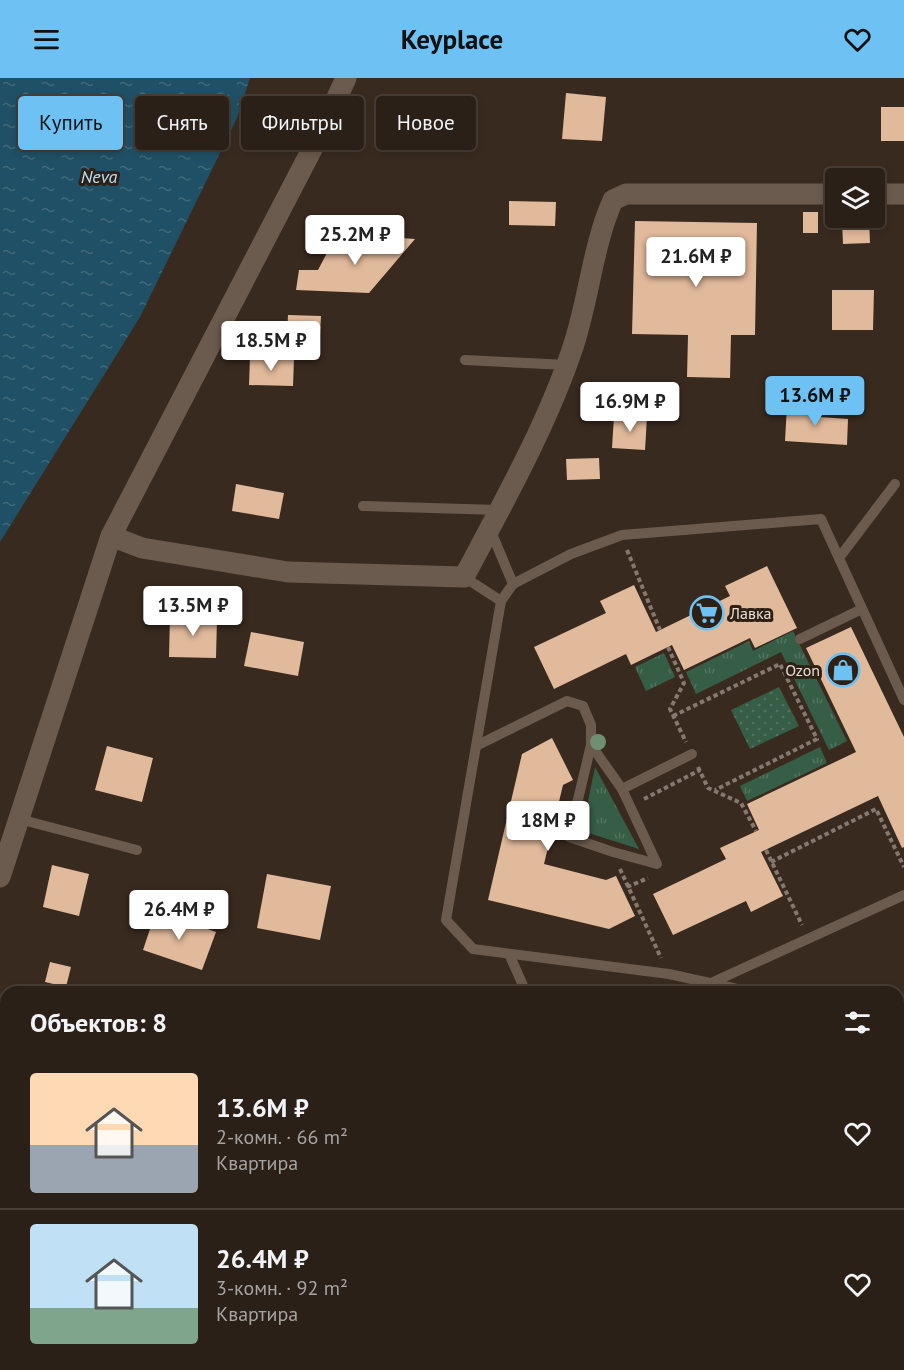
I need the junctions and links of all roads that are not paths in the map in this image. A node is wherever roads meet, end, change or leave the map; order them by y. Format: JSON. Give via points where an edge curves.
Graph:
{"nodes":[{"id":1,"x":346,"y":78,"type":"edge"},
{"id":2,"x":825,"y":194,"type":"edge"},
{"id":3,"x":885,"y":194,"type":"edge"},
{"id":4,"x":904,"y":194,"type":"edge"},
{"id":5,"x":465,"y":360,"type":"dead end"},
{"id":6,"x":566,"y":365,"type":"junction"},
{"id":7,"x":895,"y":484,"type":"dead end"},
{"id":8,"x":363,"y":506,"type":"dead end"},
{"id":9,"x":494,"y":519,"type":"junction"},
{"id":10,"x":111,"y":536,"type":"junction"},
{"id":11,"x":839,"y":558,"type":"junction"},
{"id":12,"x":464,"y":577,"type":"junction"},
{"id":13,"x":513,"y":584,"type":"junction"},
{"id":14,"x":501,"y":601,"type":"junction"},
{"id":15,"x":862,"y":609,"type":"junction"},
{"id":16,"x":800,"y":639,"type":"dead end"},
{"id":17,"x":904,"y":700,"type":"edge"},
{"id":18,"x":591,"y":745,"type":"junction"},
{"id":19,"x":476,"y":746,"type":"junction"},
{"id":20,"x":692,"y":754,"type":"dead end"},
{"id":21,"x":622,"y":789,"type":"junction"},
{"id":22,"x":19,"y":819,"type":"junction"},
{"id":23,"x":137,"y":850,"type":"dead end"},
{"id":24,"x":0,"y":877,"type":"edge"},
{"id":25,"x":904,"y":895,"type":"edge"},
{"id":26,"x":509,"y":954,"type":"junction"},
{"id":27,"x":710,"y":984,"type":"junction"},
{"id":28,"x":523,"y":986,"type":"edge"},
{"id":29,"x":720,"y":986,"type":"edge"}],
"edges":[{"from":1,"to":10,"type":"street"},
{"from":2,"to":6,"type":"street","via":[[626,194],[613,200]]},
{"from":3,"to":4,"type":"street"},
{"from":5,"to":6,"type":"lane"},
{"from":6,"to":9,"type":"street"},
{"from":7,"to":11,"type":"lane"},
{"from":8,"to":9,"type":"lane"},
{"from":9,"to":12,"type":"street"},
{"from":9,"to":13,"type":"lane"},
{"from":10,"to":12,"type":"street","via":[[142,548],[288,572]]},
{"from":10,"to":22,"type":"street"},
{"from":11,"to":13,"type":"lane","via":[[821,519],[622,535],[571,554]]},
{"from":11,"to":15,"type":"lane"},
{"from":12,"to":14,"type":"lane"},
{"from":13,"to":14,"type":"lane"},
{"from":14,"to":19,"type":"lane"},
{"from":15,"to":16,"type":"lane"},
{"from":15,"to":17,"type":"lane"},
{"from":18,"to":19,"type":"lane","via":[[591,725],[583,706],[567,701]]},
{"from":18,"to":21,"type":"lane"},
{"from":18,"to":21,"type":"lane","via":[[568,837],[657,864]]},
{"from":19,"to":26,"type":"lane","via":[[446,920],[473,949]]},
{"from":20,"to":21,"type":"lane"},
{"from":22,"to":23,"type":"lane"},
{"from":22,"to":24,"type":"street"},
{"from":25,"to":27,"type":"lane"},
{"from":26,"to":27,"type":"lane"},
{"from":26,"to":28,"type":"lane"},
{"from":27,"to":29,"type":"lane"}]}
